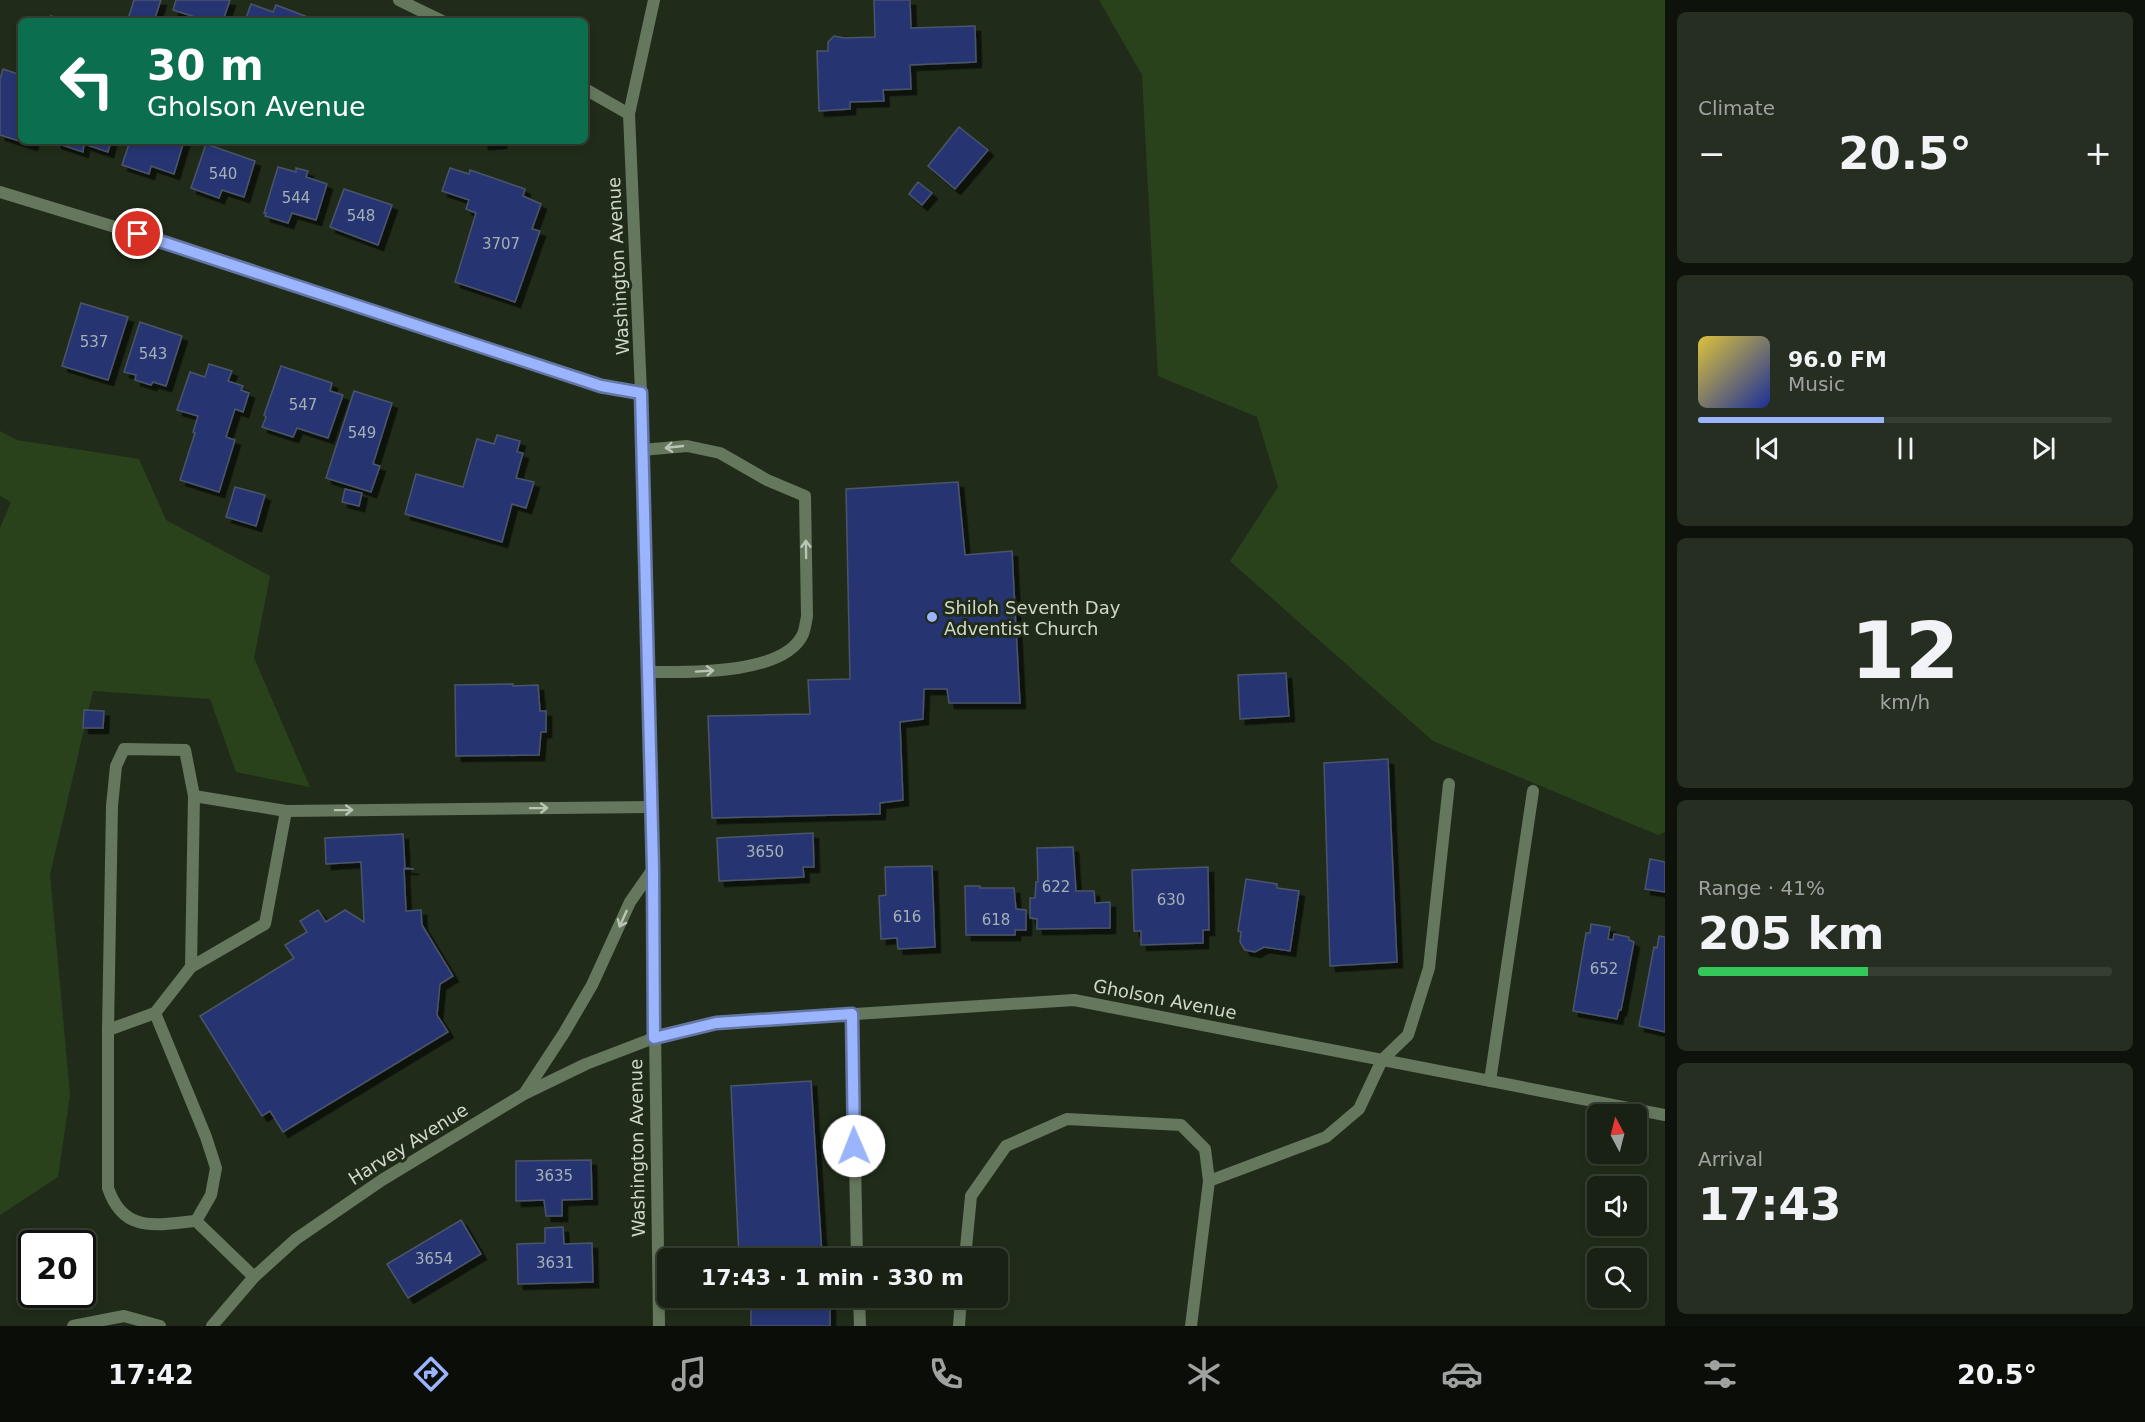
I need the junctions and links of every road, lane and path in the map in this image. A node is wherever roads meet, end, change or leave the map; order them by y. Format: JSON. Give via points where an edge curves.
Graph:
{"nodes":[{"id":1,"x":399,"y":0,"type":"edge"},
{"id":2,"x":654,"y":0,"type":"edge"},
{"id":3,"x":436,"y":18,"type":"edge"},
{"id":4,"x":588,"y":91,"type":"edge"},
{"id":5,"x":629,"y":114,"type":"junction"},
{"id":6,"x":0,"y":192,"type":"edge"},
{"id":7,"x":641,"y":393,"type":"junction"},
{"id":8,"x":642,"y":450,"type":"junction"},
{"id":9,"x":647,"y":672,"type":"junction"},
{"id":10,"x":1449,"y":784,"type":"dead end"},
{"id":11,"x":1533,"y":791,"type":"dead end"},
{"id":12,"x":194,"y":796,"type":"junction"},
{"id":13,"x":652,"y":807,"type":"junction"},
{"id":14,"x":286,"y":811,"type":"junction"},
{"id":15,"x":653,"y":869,"type":"junction"},
{"id":16,"x":191,"y":967,"type":"junction"},
{"id":17,"x":155,"y":1012,"type":"junction"},
{"id":18,"x":852,"y":1014,"type":"junction"},
{"id":19,"x":108,"y":1030,"type":"junction"},
{"id":20,"x":654,"y":1038,"type":"junction"},
{"id":21,"x":1382,"y":1060,"type":"junction"},
{"id":22,"x":1491,"y":1081,"type":"junction"},
{"id":23,"x":524,"y":1094,"type":"junction"},
{"id":24,"x":1665,"y":1115,"type":"edge"},
{"id":25,"x":1209,"y":1181,"type":"junction"},
{"id":26,"x":196,"y":1221,"type":"junction"},
{"id":27,"x":662,"y":1248,"type":"edge"},
{"id":28,"x":858,"y":1248,"type":"edge"},
{"id":29,"x":966,"y":1248,"type":"edge"},
{"id":30,"x":254,"y":1277,"type":"junction"},
{"id":31,"x":661,"y":1308,"type":"edge"},
{"id":32,"x":859,"y":1308,"type":"edge"},
{"id":33,"x":960,"y":1308,"type":"edge"},
{"id":34,"x":73,"y":1326,"type":"edge"},
{"id":35,"x":160,"y":1326,"type":"edge"},
{"id":36,"x":212,"y":1326,"type":"edge"},
{"id":37,"x":659,"y":1326,"type":"edge"},
{"id":38,"x":860,"y":1326,"type":"edge"},
{"id":39,"x":959,"y":1326,"type":"edge"},
{"id":40,"x":1191,"y":1326,"type":"edge"}],
"edges":[{"from":1,"to":3,"type":"street"},
{"from":2,"to":5,"type":"street","name":"Washington Avenue"},
{"from":4,"to":5,"type":"street"},
{"from":5,"to":7,"type":"street","name":"Washington Avenue"},
{"from":6,"to":7,"type":"street","via":[[601,386]]},
{"from":7,"to":8,"type":"street","name":"Washington Avenue"},
{"from":8,"to":9,"type":"street","name":"Washington Avenue"},
{"from":9,"to":8,"type":"street","one_way":true,"via":[[707,672],[763,663],[789,651],[803,635],[807,616],[805,496],[720,453],[687,446]]},
{"from":9,"to":13,"type":"street","name":"Washington Avenue"},
{"from":10,"to":21,"type":"street","via":[[1429,969],[1408,1035]]},
{"from":11,"to":22,"type":"street"},
{"from":12,"to":14,"type":"street"},
{"from":12,"to":16,"type":"street"},
{"from":12,"to":19,"type":"street","via":[[185,750],[124,749],[116,766],[112,806]]},
{"from":14,"to":13,"type":"street","one_way":true},
{"from":13,"to":15,"type":"street","name":"Washington Avenue"},
{"from":14,"to":16,"type":"street","via":[[265,924]]},
{"from":15,"to":20,"type":"street","name":"Washington Avenue"},
{"from":15,"to":23,"type":"street","one_way":true,"via":[[630,902],[592,985]]},
{"from":16,"to":17,"type":"street"},
{"from":17,"to":19,"type":"street"},
{"from":17,"to":26,"type":"street","via":[[216,1168],[212,1195]]},
{"from":18,"to":20,"type":"street","name":"Gholson Avenue","via":[[716,1023]]},
{"from":18,"to":21,"type":"street","name":"Gholson Avenue","via":[[1074,1000]]},
{"from":18,"to":28,"type":"street"},
{"from":19,"to":26,"type":"street","via":[[108,1188],[112,1197],[122,1211],[146,1226]]},
{"from":20,"to":23,"type":"street","name":"Harvey Avenue","via":[[586,1064]]},
{"from":20,"to":27,"type":"street","name":"Washington Avenue"},
{"from":21,"to":22,"type":"street","name":"Gholson Avenue"},
{"from":21,"to":25,"type":"street","via":[[1359,1109],[1326,1137]]},
{"from":22,"to":24,"type":"street","name":"Gholson Avenue"},
{"from":23,"to":30,"type":"street","name":"Harvey Avenue","via":[[382,1180],[296,1239]]},
{"from":25,"to":29,"type":"street","via":[[1205,1149],[1181,1125],[1067,1119],[1006,1146],[971,1196]]},
{"from":25,"to":40,"type":"street"},
{"from":26,"to":30,"type":"street"},
{"from":30,"to":36,"type":"street","name":"Harvey Avenue"},
{"from":31,"to":37,"type":"street","name":"Washington Avenue"},
{"from":32,"to":38,"type":"street"},
{"from":33,"to":39,"type":"street"},
{"from":34,"to":35,"type":"street","via":[[124,1316]]}]}
